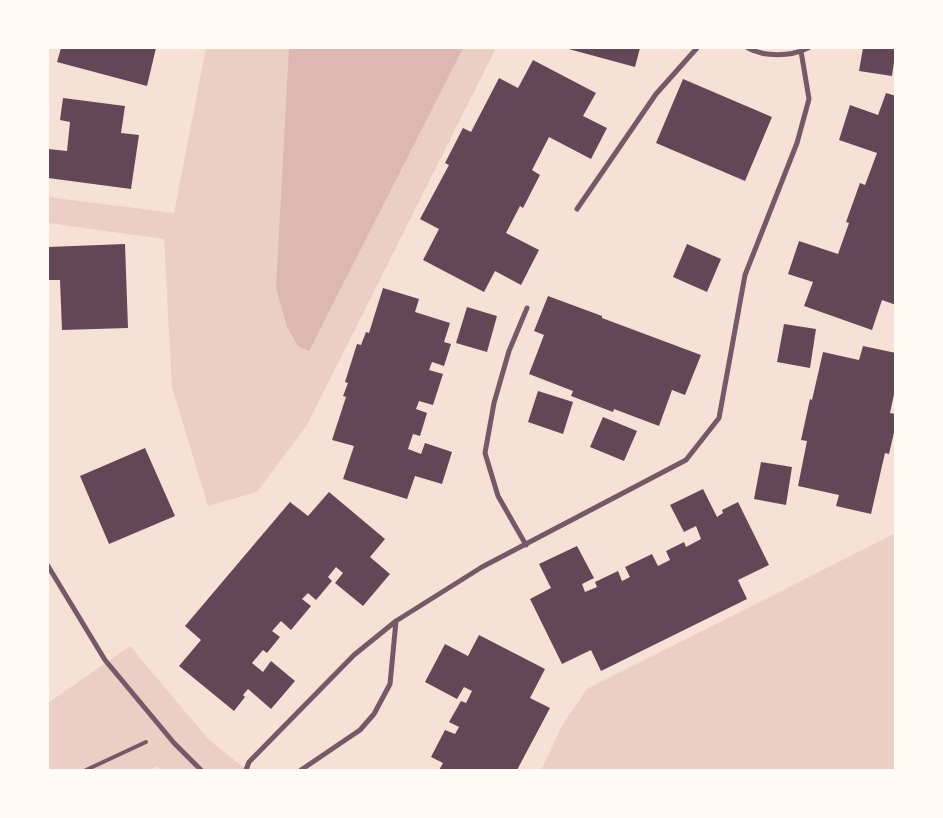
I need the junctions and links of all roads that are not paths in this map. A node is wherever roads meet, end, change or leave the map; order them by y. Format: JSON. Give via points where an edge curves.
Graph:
{"nodes":[{"id":1,"x":697,"y":48,"type":"edge"},
{"id":2,"x":748,"y":48,"type":"edge"},
{"id":3,"x":808,"y":48,"type":"edge"},
{"id":4,"x":801,"y":51,"type":"junction"},
{"id":5,"x":577,"y":209,"type":"dead end"},
{"id":6,"x":527,"y":308,"type":"dead end"},
{"id":7,"x":526,"y":545,"type":"junction"},
{"id":8,"x":48,"y":566,"type":"edge"},
{"id":9,"x":396,"y":621,"type":"junction"},
{"id":10,"x":146,"y":742,"type":"dead end"},
{"id":11,"x":86,"y":770,"type":"edge"},
{"id":12,"x":201,"y":770,"type":"edge"},
{"id":13,"x":246,"y":770,"type":"edge"},
{"id":14,"x":301,"y":770,"type":"edge"}],
"edges":[{"from":1,"to":5,"type":"street","via":[[656,94]]},
{"from":2,"to":4,"type":"street","via":[[778,55]]},
{"from":3,"to":4,"type":"street"},
{"from":4,"to":7,"type":"street","via":[[809,99],[796,143],[745,275],[719,418],[686,460]]},
{"from":6,"to":7,"type":"street","via":[[509,351],[494,403],[485,453],[498,496]]},
{"from":7,"to":9,"type":"street"},
{"from":8,"to":12,"type":"street","via":[[106,660]]},
{"from":9,"to":13,"type":"street","via":[[354,655],[249,762]]},
{"from":9,"to":14,"type":"street","via":[[390,684],[374,714],[360,730]]},
{"from":10,"to":11,"type":"lane"}]}
